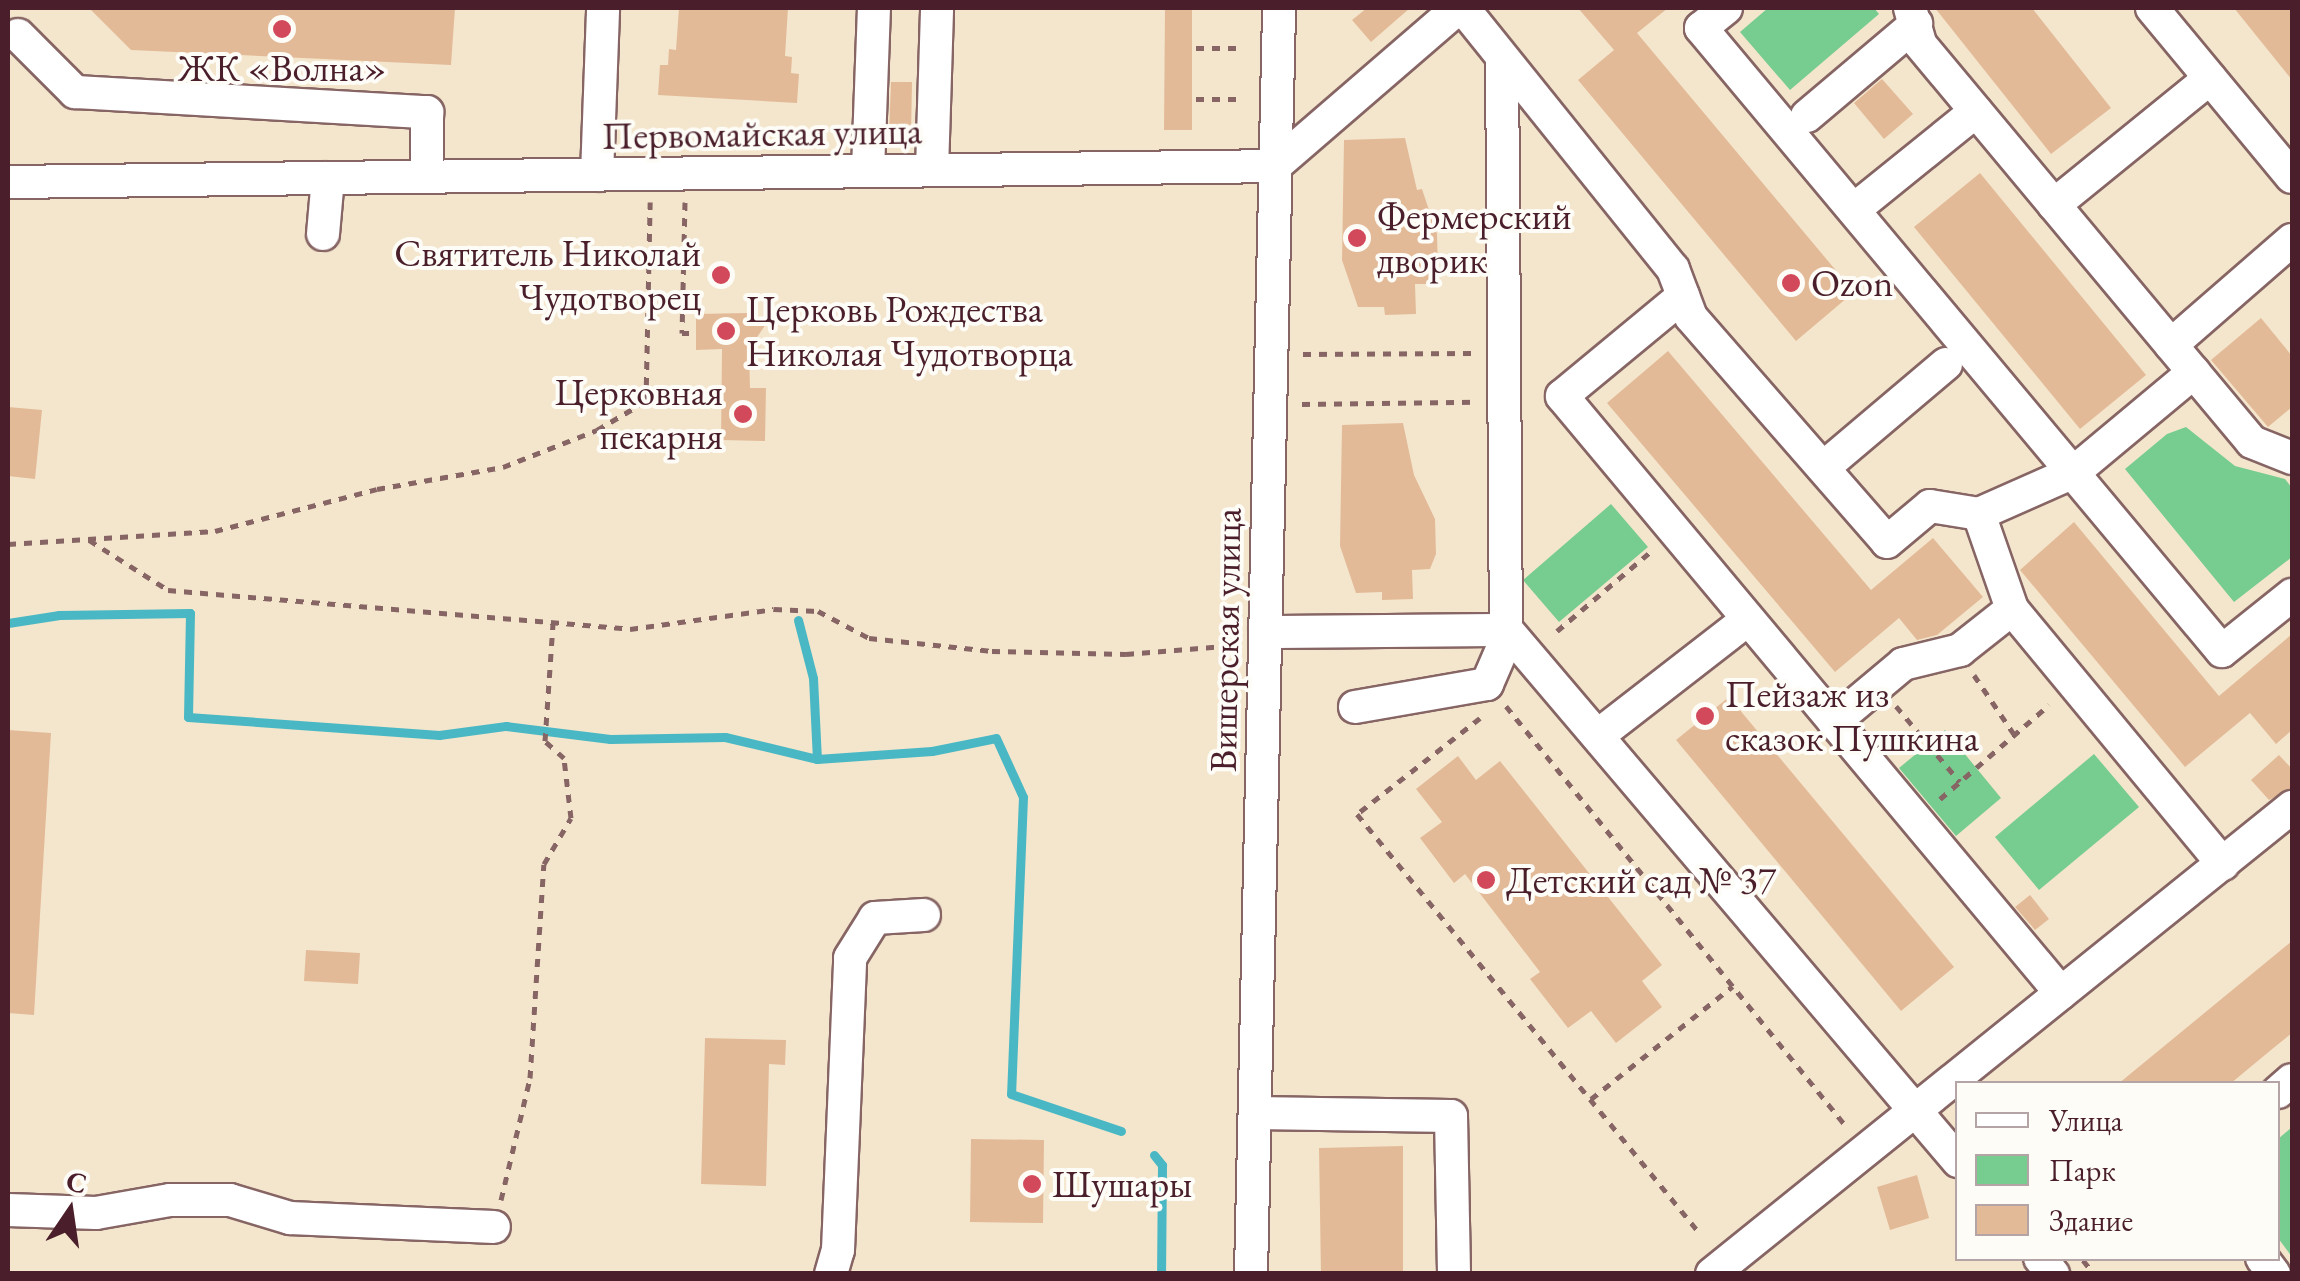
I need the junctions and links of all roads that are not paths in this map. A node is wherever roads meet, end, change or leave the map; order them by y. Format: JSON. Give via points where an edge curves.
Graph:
{"nodes":[{"id":1,"x":603,"y":8,"type":"edge"},
{"id":2,"x":874,"y":8,"type":"edge"},
{"id":3,"x":937,"y":8,"type":"edge"},
{"id":4,"x":1279,"y":8,"type":"edge"},
{"id":5,"x":1461,"y":8,"type":"edge"},
{"id":6,"x":1726,"y":8,"type":"edge"},
{"id":7,"x":2152,"y":8,"type":"edge"},
{"id":8,"x":1913,"y":16,"type":"edge"},
{"id":9,"x":18,"y":35,"type":"dead end"},
{"id":10,"x":1502,"y":59,"type":"junction"},
{"id":11,"x":2210,"y":78,"type":"junction"},
{"id":12,"x":1976,"y":111,"type":"junction"},
{"id":13,"x":1807,"y":116,"type":"dead end"},
{"id":14,"x":1276,"y":166,"type":"junction"},
{"id":15,"x":932,"y":170,"type":"junction"},
{"id":16,"x":868,"y":171,"type":"junction"},
{"id":17,"x":597,"y":175,"type":"junction"},
{"id":18,"x":427,"y":177,"type":"junction"},
{"id":19,"x":2292,"y":177,"type":"edge"},
{"id":20,"x":328,"y":178,"type":"junction"},
{"id":21,"x":8,"y":182,"type":"edge"},
{"id":22,"x":2054,"y":205,"type":"junction"},
{"id":23,"x":1856,"y":208,"type":"junction"},
{"id":24,"x":323,"y":234,"type":"dead end"},
{"id":25,"x":2292,"y":240,"type":"edge"},
{"id":26,"x":1683,"y":296,"type":"junction"},
{"id":27,"x":2171,"y":345,"type":"junction"},
{"id":28,"x":1946,"y":364,"type":"dead end"},
{"id":29,"x":2194,"y":372,"type":"junction"},
{"id":30,"x":2292,"y":458,"type":"edge"},
{"id":31,"x":1822,"y":468,"type":"junction"},
{"id":32,"x":2074,"y":472,"type":"junction"},
{"id":33,"x":1979,"y":514,"type":"junction"},
{"id":34,"x":2292,"y":595,"type":"edge"},
{"id":35,"x":2012,"y":609,"type":"junction"},
{"id":36,"x":1748,"y":619,"type":"junction"},
{"id":37,"x":1507,"y":630,"type":"junction"},
{"id":38,"x":1265,"y":638,"type":"junction"},
{"id":39,"x":1355,"y":707,"type":"dead end"},
{"id":40,"x":1834,"y":722,"type":"junction"},
{"id":41,"x":1600,"y":734,"type":"junction"},
{"id":42,"x":2292,"y":808,"type":"edge"},
{"id":43,"x":2223,"y":864,"type":"junction"},
{"id":44,"x":924,"y":915,"type":"dead end"},
{"id":45,"x":2061,"y":993,"type":"junction"},
{"id":46,"x":1914,"y":1111,"type":"junction"},
{"id":47,"x":1255,"y":1113,"type":"junction"},
{"id":48,"x":1955,"y":1159,"type":"edge"},
{"id":49,"x":8,"y":1210,"type":"edge"},
{"id":50,"x":494,"y":1227,"type":"road end"},
{"id":51,"x":831,"y":1274,"type":"edge"},
{"id":52,"x":1251,"y":1274,"type":"edge"},
{"id":53,"x":1454,"y":1274,"type":"edge"},
{"id":54,"x":1712,"y":1274,"type":"edge"}],
"edges":[{"from":1,"to":17,"type":"street"},
{"from":2,"to":16,"type":"street"},
{"from":3,"to":15,"type":"street"},
{"from":4,"to":14,"type":"street","name":"Вишерская улица"},
{"from":5,"to":10,"type":"street"},
{"from":5,"to":14,"type":"street"},
{"from":6,"to":23,"type":"street","via":[[1701,28]]},
{"from":7,"to":11,"type":"street"},
{"from":8,"to":12,"type":"street","via":[[1920,44]]},
{"from":8,"to":13,"type":"street"},
{"from":9,"to":18,"type":"street","via":[[76,92],[427,112]]},
{"from":10,"to":26,"type":"street","via":[[1673,269]]},
{"from":10,"to":37,"type":"street"},
{"from":11,"to":19,"type":"street"},
{"from":11,"to":22,"type":"street"},
{"from":12,"to":22,"type":"street"},
{"from":12,"to":23,"type":"street"},
{"from":14,"to":15,"type":"street","name":"Первомайская улица"},
{"from":14,"to":38,"type":"street","name":"Вишерская улица"},
{"from":15,"to":16,"type":"street","name":"Первомайская улица"},
{"from":16,"to":17,"type":"street","name":"Первомайская улица"},
{"from":17,"to":18,"type":"street","name":"Первомайская улица"},
{"from":18,"to":20,"type":"street","name":"Первомайская улица"},
{"from":20,"to":21,"type":"street","name":"Первомайская улица"},
{"from":20,"to":24,"type":"street"},
{"from":22,"to":27,"type":"street"},
{"from":23,"to":32,"type":"street"},
{"from":25,"to":27,"type":"street"},
{"from":26,"to":31,"type":"street","via":[[1691,318]]},
{"from":26,"to":36,"type":"street","via":[[1562,396]]},
{"from":27,"to":29,"type":"street"},
{"from":28,"to":31,"type":"street"},
{"from":29,"to":30,"type":"street","via":[[2252,442]]},
{"from":29,"to":32,"type":"street"},
{"from":31,"to":33,"type":"street","via":[[1887,542],[1930,506]]},
{"from":32,"to":33,"type":"street"},
{"from":32,"to":34,"type":"street","via":[[2222,652]]},
{"from":33,"to":35,"type":"street"},
{"from":35,"to":40,"type":"street","via":[[1960,650],[1903,664]]},
{"from":35,"to":43,"type":"street"},
{"from":36,"to":40,"type":"street"},
{"from":36,"to":41,"type":"street"},
{"from":37,"to":38,"type":"street"},
{"from":37,"to":39,"type":"street","via":[[1487,684]]},
{"from":37,"to":41,"type":"street"},
{"from":38,"to":47,"type":"street","name":"Вишерская улица"},
{"from":40,"to":45,"type":"street"},
{"from":41,"to":46,"type":"street"},
{"from":42,"to":43,"type":"street"},
{"from":43,"to":45,"type":"street"},
{"from":44,"to":51,"type":"street","via":[[874,918],[850,958],[838,1250]]},
{"from":45,"to":46,"type":"street"},
{"from":46,"to":48,"type":"street"},
{"from":46,"to":54,"type":"street"},
{"from":47,"to":52,"type":"street","name":"Вишерская улица"},
{"from":47,"to":53,"type":"street","via":[[1451,1116]]},
{"from":49,"to":50,"type":"street","via":[[96,1214],[170,1200],[230,1200],[290,1218]]}]}
